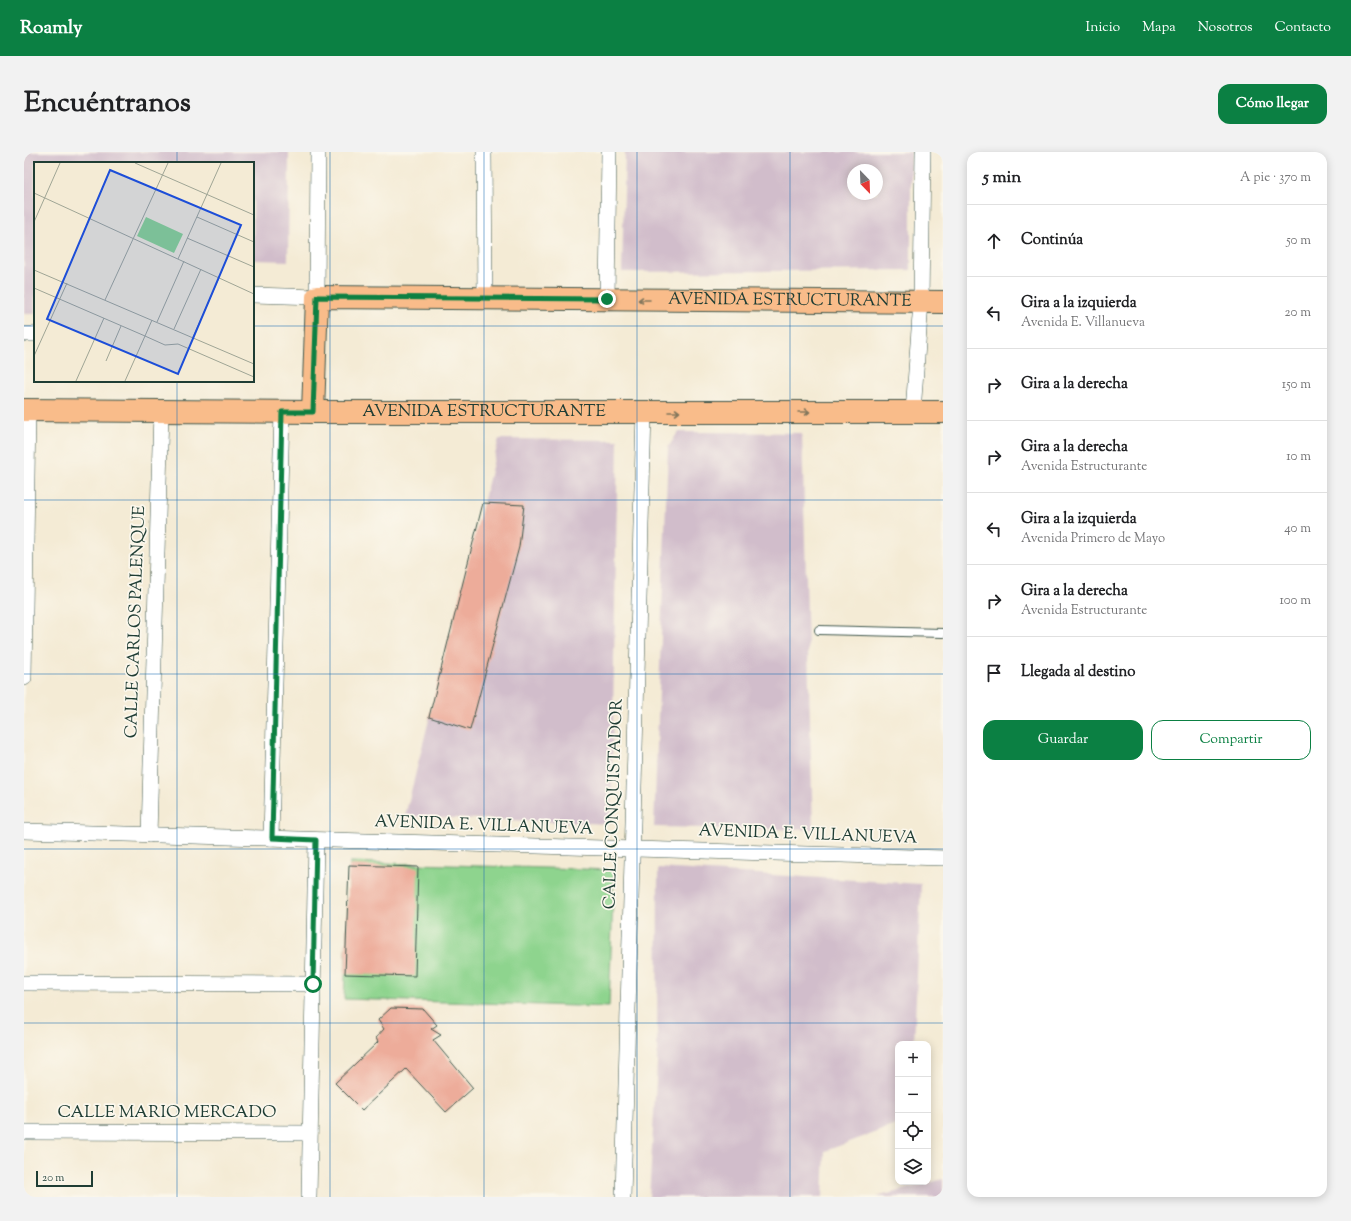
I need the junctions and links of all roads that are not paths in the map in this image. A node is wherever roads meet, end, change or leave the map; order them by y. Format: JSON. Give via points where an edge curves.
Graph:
{"nodes":[{"id":1,"x":318,"y":152,"type":"edge"},
{"id":2,"x":484,"y":152,"type":"edge"},
{"id":3,"x":609,"y":152,"type":"edge"},
{"id":4,"x":923,"y":152,"type":"edge"},
{"id":5,"x":254,"y":295,"type":"edge"},
{"id":6,"x":317,"y":297,"type":"junction"},
{"id":7,"x":485,"y":298,"type":"junction"},
{"id":8,"x":607,"y":299,"type":"junction"},
{"id":9,"x":921,"y":302,"type":"junction"},
{"id":10,"x":943,"y":302,"type":"edge"},
{"id":11,"x":26,"y":410,"type":"edge"},
{"id":12,"x":161,"y":411,"type":"junction"},
{"id":13,"x":282,"y":412,"type":"junction"},
{"id":14,"x":313,"y":412,"type":"junction"},
{"id":15,"x":644,"y":412,"type":"junction"},
{"id":16,"x":913,"y":412,"type":"junction"},
{"id":17,"x":943,"y":412,"type":"edge"},
{"id":18,"x":819,"y":630,"type":"dead end"},
{"id":19,"x":943,"y":633,"type":"edge"},
{"id":20,"x":24,"y":678,"type":"edge"},
{"id":21,"x":24,"y":831,"type":"edge"},
{"id":22,"x":150,"y":835,"type":"junction"},
{"id":23,"x":272,"y":838,"type":"junction"},
{"id":24,"x":316,"y":840,"type":"junction"},
{"id":25,"x":632,"y":849,"type":"junction"},
{"id":26,"x":943,"y":858,"type":"edge"},
{"id":27,"x":24,"y":983,"type":"edge"},
{"id":28,"x":313,"y":984,"type":"junction"},
{"id":29,"x":24,"y":1132,"type":"edge"},
{"id":30,"x":310,"y":1133,"type":"junction"},
{"id":31,"x":308,"y":1197,"type":"edge"},
{"id":32,"x":624,"y":1197,"type":"edge"}],
"edges":[{"from":1,"to":6,"type":"street"},
{"from":2,"to":7,"type":"street"},
{"from":3,"to":8,"type":"street"},
{"from":4,"to":9,"type":"street"},
{"from":5,"to":6,"type":"street","name":"AVENIDA ESTRUCTURANTE"},
{"from":6,"to":7,"type":"main road","name":"AVENIDA ESTRUCTURANTE"},
{"from":6,"to":14,"type":"main road"},
{"from":7,"to":8,"type":"main road","name":"AVENIDA ESTRUCTURANTE"},
{"from":9,"to":8,"type":"main road","name":"AVENIDA ESTRUCTURANTE","one_way":true},
{"from":9,"to":10,"type":"main road","name":"AVENIDA ESTRUCTURANTE"},
{"from":9,"to":16,"type":"street"},
{"from":11,"to":12,"type":"main road","name":"AVENIDA ESTRUCTURANTE"},
{"from":11,"to":20,"type":"street"},
{"from":12,"to":13,"type":"main road","name":"AVENIDA ESTRUCTURANTE"},
{"from":12,"to":22,"type":"street","name":"CALLE CARLOS PALENQUE"},
{"from":13,"to":14,"type":"main road","name":"AVENIDA ESTRUCTURANTE"},
{"from":13,"to":23,"type":"street"},
{"from":14,"to":15,"type":"main road","name":"AVENIDA ESTRUCTURANTE"},
{"from":15,"to":16,"type":"main road","name":"AVENIDA ESTRUCTURANTE","one_way":true},
{"from":15,"to":25,"type":"street","name":"CALLE CONQUISTADOR"},
{"from":16,"to":17,"type":"main road","name":"AVENIDA ESTRUCTURANTE"},
{"from":18,"to":19,"type":"lane"},
{"from":21,"to":22,"type":"street","name":"AVENIDA E. VILLANUEVA"},
{"from":22,"to":23,"type":"street","name":"AVENIDA E. VILLANUEVA"},
{"from":23,"to":24,"type":"street","name":"AVENIDA E. VILLANUEVA"},
{"from":24,"to":25,"type":"street","name":"AVENIDA E. VILLANUEVA"},
{"from":24,"to":28,"type":"street"},
{"from":25,"to":26,"type":"street","name":"AVENIDA E. VILLANUEVA"},
{"from":25,"to":32,"type":"street","name":"CALLE CONQUISTADOR"},
{"from":27,"to":28,"type":"street"},
{"from":28,"to":30,"type":"street"},
{"from":29,"to":30,"type":"street","name":"CALLE MARIO MERCADO"},
{"from":30,"to":31,"type":"street"}]}
